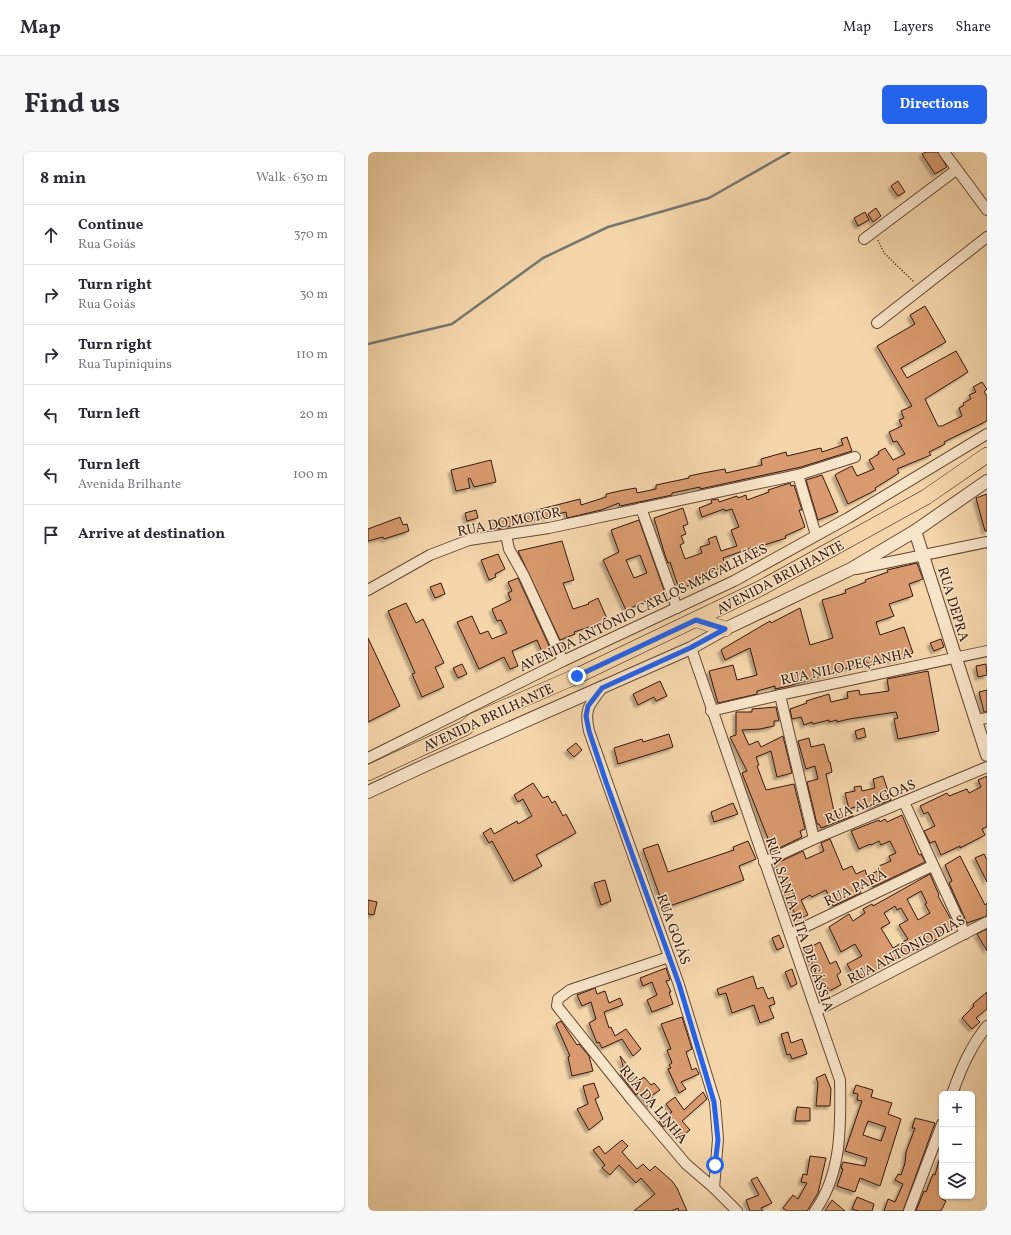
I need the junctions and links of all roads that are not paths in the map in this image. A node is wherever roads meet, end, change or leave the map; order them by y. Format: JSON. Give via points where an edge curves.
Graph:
{"nodes":[{"id":1,"x":944,"y":152,"type":"edge"},
{"id":2,"x":956,"y":170,"type":"junction"},
{"id":3,"x":987,"y":210,"type":"edge"},
{"id":4,"x":987,"y":237,"type":"edge"},
{"id":5,"x":864,"y":239,"type":"dead end"},
{"id":6,"x":877,"y":323,"type":"dead end"},
{"id":7,"x":987,"y":434,"type":"edge"},
{"id":8,"x":987,"y":455,"type":"edge"},
{"id":9,"x":855,"y":457,"type":"dead end"},
{"id":10,"x":798,"y":476,"type":"junction"},
{"id":11,"x":987,"y":481,"type":"edge"},
{"id":12,"x":641,"y":508,"type":"junction"},
{"id":13,"x":915,"y":531,"type":"junction"},
{"id":14,"x":506,"y":535,"type":"junction"},
{"id":15,"x":816,"y":535,"type":"junction"},
{"id":16,"x":987,"y":542,"type":"edge"},
{"id":17,"x":922,"y":554,"type":"junction"},
{"id":18,"x":851,"y":570,"type":"junction"},
{"id":19,"x":368,"y":590,"type":"edge"},
{"id":20,"x":677,"y":608,"type":"junction"},
{"id":21,"x":696,"y":620,"type":"junction"},
{"id":22,"x":725,"y":629,"type":"junction"},
{"id":23,"x":690,"y":648,"type":"junction"},
{"id":24,"x":987,"y":651,"type":"edge"},
{"id":25,"x":955,"y":657,"type":"junction"},
{"id":26,"x":563,"y":661,"type":"junction"},
{"id":27,"x":602,"y":688,"type":"junction"},
{"id":28,"x":780,"y":695,"type":"junction"},
{"id":29,"x":711,"y":711,"type":"junction"},
{"id":30,"x":987,"y":718,"type":"edge"},
{"id":31,"x":975,"y":720,"type":"junction"},
{"id":32,"x":432,"y":727,"type":"junction"},
{"id":33,"x":465,"y":728,"type":"junction"},
{"id":34,"x":987,"y":754,"type":"edge"},
{"id":35,"x":368,"y":758,"type":"edge"},
{"id":36,"x":987,"y":767,"type":"edge"},
{"id":37,"x":368,"y":773,"type":"edge"},
{"id":38,"x":368,"y":792,"type":"edge"},
{"id":39,"x":904,"y":802,"type":"junction"},
{"id":40,"x":814,"y":839,"type":"junction"},
{"id":41,"x":764,"y":862,"type":"junction"},
{"id":42,"x":932,"y":866,"type":"junction"},
{"id":43,"x":987,"y":922,"type":"edge"},
{"id":44,"x":790,"y":934,"type":"junction"},
{"id":45,"x":965,"y":934,"type":"junction"},
{"id":46,"x":669,"y":957,"type":"junction"},
{"id":47,"x":816,"y":1011,"type":"junction"},
{"id":48,"x":987,"y":1026,"type":"edge"},
{"id":49,"x":953,"y":1091,"type":"edge"},
{"id":50,"x":941,"y":1127,"type":"edge"},
{"id":51,"x":714,"y":1188,"type":"junction"},
{"id":52,"x":737,"y":1211,"type":"edge"},
{"id":53,"x":815,"y":1211,"type":"edge"},
{"id":54,"x":909,"y":1211,"type":"edge"}],
"edges":[{"from":1,"to":2,"type":"street"},
{"from":2,"to":3,"type":"street"},
{"from":2,"to":5,"type":"street"},
{"from":4,"to":6,"type":"street"},
{"from":7,"to":15,"type":"street","name":"AVENIDA ANTÔNIO CARLOS MAGALHÃES"},
{"from":8,"to":21,"type":"main road","name":"AVENIDA BRILHANTE","via":[[926,497],[761,588]]},
{"from":9,"to":10,"type":"street","name":"RUA DO MOTOR"},
{"from":10,"to":12,"type":"street","name":"RUA DO MOTOR"},
{"from":10,"to":15,"type":"street"},
{"from":11,"to":13,"type":"street"},
{"from":12,"to":14,"type":"street","name":"RUA DO MOTOR"},
{"from":12,"to":20,"type":"street"},
{"from":13,"to":17,"type":"street","name":"RUA DEPRA"},
{"from":13,"to":18,"type":"street"},
{"from":14,"to":19,"type":"street","name":"RUA DO MOTOR","via":[[469,540],[444,548]]},
{"from":14,"to":26,"type":"street","via":[[509,549]]},
{"from":15,"to":20,"type":"street","name":"AVENIDA ANTÔNIO CARLOS MAGALHÃES","via":[[734,581]]},
{"from":16,"to":17,"type":"street"},
{"from":17,"to":18,"type":"street"},
{"from":17,"to":25,"type":"street","name":"RUA DEPRA"},
{"from":18,"to":22,"type":"street"},
{"from":20,"to":26,"type":"street","name":"AVENIDA ANTÔNIO CARLOS MAGALHÃES"},
{"from":21,"to":22,"type":"main road"},
{"from":21,"to":33,"type":"main road","name":"AVENIDA BRILHANTE","via":[[473,722]]},
{"from":22,"to":23,"type":"street"},
{"from":23,"to":27,"type":"street"},
{"from":23,"to":29,"type":"street","name":"RUA SANTA RITA DE CÁSSIA"},
{"from":24,"to":25,"type":"street","name":"RUA NILO PEÇANHA"},
{"from":25,"to":28,"type":"street","name":"RUA NILO PEÇANHA"},
{"from":25,"to":31,"type":"street","name":"RUA DEPRA"},
{"from":26,"to":32,"type":"street","name":"AVENIDA ANTÔNIO CARLOS MAGALHÃES"},
{"from":27,"to":38,"type":"street"},
{"from":27,"to":46,"type":"street","name":"RUA GOIÁS","via":[[588,706],[586,716],[589,731]]},
{"from":28,"to":29,"type":"street","name":"RUA NILO PEÇANHA"},
{"from":28,"to":40,"type":"street"},
{"from":29,"to":41,"type":"street","name":"RUA SANTA RITA DE CÁSSIA"},
{"from":30,"to":31,"type":"street"},
{"from":31,"to":34,"type":"street","name":"RUA DEPRA"},
{"from":32,"to":33,"type":"street","via":[[441,724]]},
{"from":32,"to":35,"type":"street","name":"AVENIDA ANTÔNIO CARLOS MAGALHÃES"},
{"from":33,"to":37,"type":"main road","name":"AVENIDA BRILHANTE"},
{"from":36,"to":39,"type":"street","name":"RUA ALAGOAS"},
{"from":39,"to":40,"type":"street","name":"RUA ALAGOAS"},
{"from":39,"to":42,"type":"street"},
{"from":40,"to":41,"type":"street","name":"RUA ALAGOAS"},
{"from":41,"to":44,"type":"street","name":"RUA SANTA RITA DE CÁSSIA"},
{"from":42,"to":44,"type":"street","name":"RUA PARÁ"},
{"from":42,"to":45,"type":"street"},
{"from":43,"to":45,"type":"street","name":"RUA ANTÔNIO DIAS"},
{"from":44,"to":47,"type":"street","name":"RUA SANTA RITA DE CÁSSIA"},
{"from":45,"to":47,"type":"street","name":"RUA ANTÔNIO DIAS"},
{"from":46,"to":51,"type":"street","name":"RUA GOIÁS","via":[[714,1102],[718,1140]]},
{"from":46,"to":51,"type":"street","name":"RUA DA LINHA","via":[[582,985],[563,994],[558,999],[557,1006],[686,1164]]},
{"from":47,"to":53,"type":"street","name":"RUA SANTA RITA DE CÁSSIA","via":[[840,1080],[841,1115],[833,1174],[823,1200]]},
{"from":48,"to":49,"type":"street","via":[[975,1040],[961,1067]]},
{"from":50,"to":54,"type":"street"},
{"from":51,"to":52,"type":"street","name":"RUA DA LINHA"}]}
